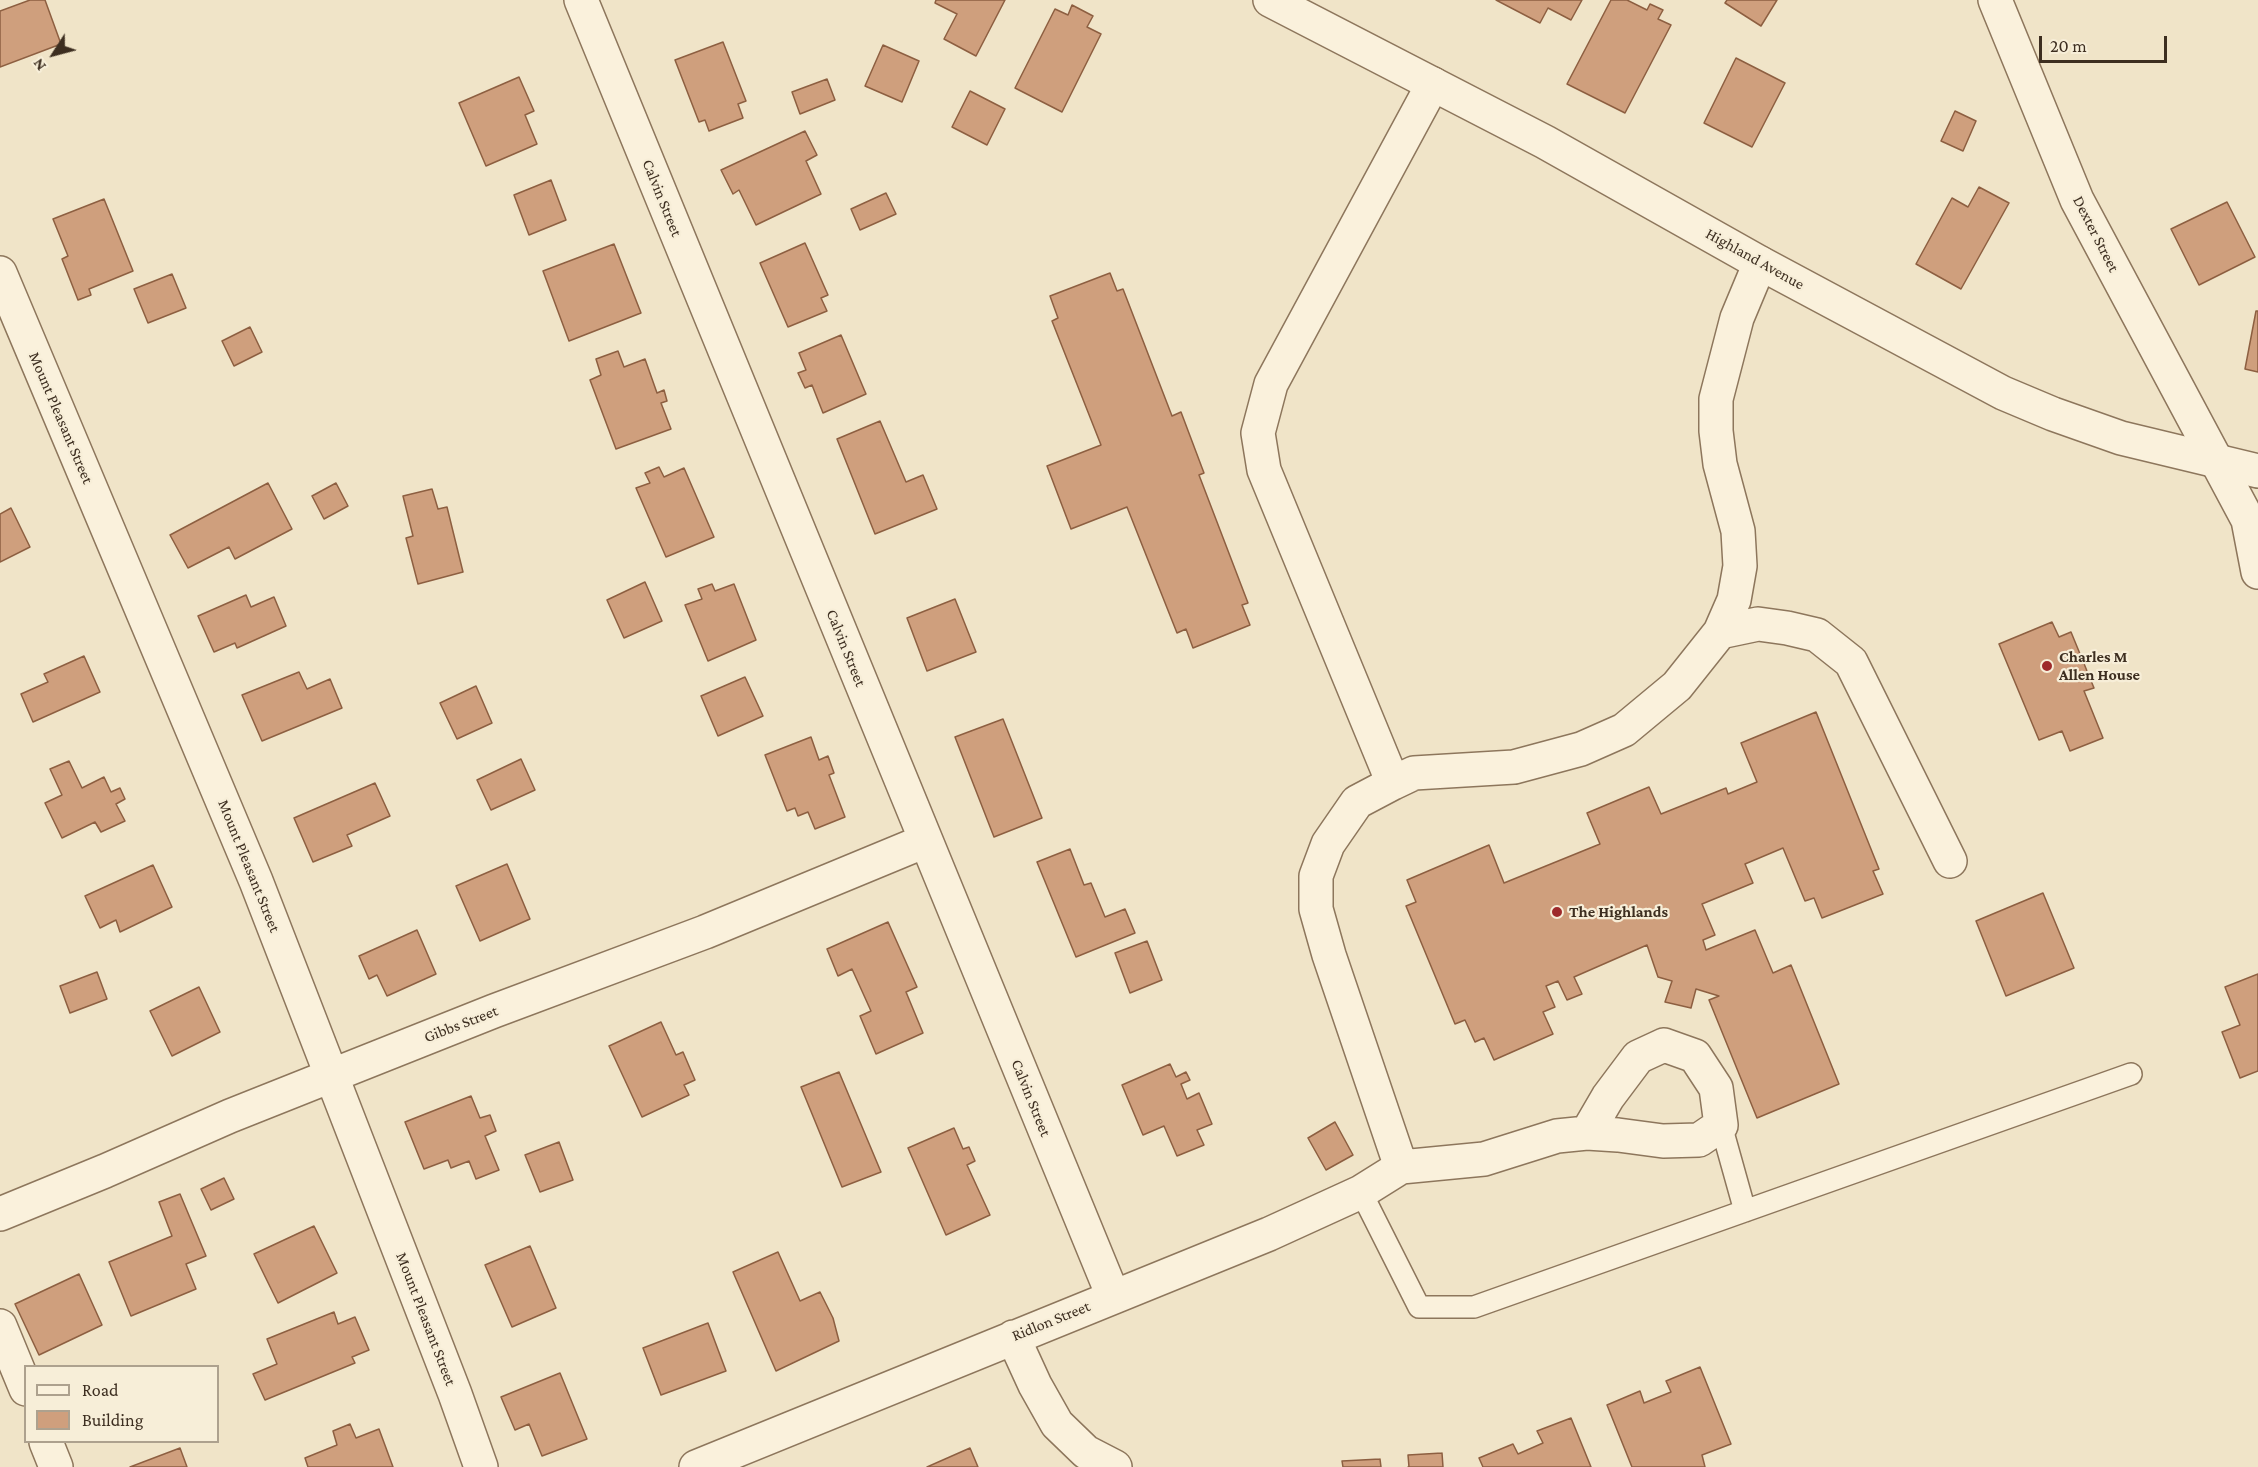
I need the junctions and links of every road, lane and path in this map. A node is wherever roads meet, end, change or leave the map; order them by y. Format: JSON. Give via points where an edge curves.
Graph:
{"nodes":[{"id":1,"x":581,"y":0,"type":"edge"},
{"id":2,"x":1270,"y":0,"type":"edge"},
{"id":3,"x":1995,"y":0,"type":"edge"},
{"id":4,"x":1433,"y":84,"type":"junction"},
{"id":5,"x":1760,"y":263,"type":"junction"},
{"id":6,"x":0,"y":273,"type":"edge"},
{"id":7,"x":2215,"y":460,"type":"junction"},
{"id":8,"x":2258,"y":471,"type":"edge"},
{"id":9,"x":2258,"y":572,"type":"edge"},
{"id":10,"x":1720,"y":632,"type":"junction"},
{"id":11,"x":1393,"y":783,"type":"junction"},
{"id":12,"x":925,"y":841,"type":"junction"},
{"id":13,"x":1950,"y":861,"type":"dead end"},
{"id":14,"x":2131,"y":1074,"type":"dead end"},
{"id":15,"x":332,"y":1076,"type":"junction"},
{"id":16,"x":1721,"y":1125,"type":"junction"},
{"id":17,"x":1587,"y":1133,"type":"junction"},
{"id":18,"x":1401,"y":1167,"type":"junction"},
{"id":19,"x":1361,"y":1192,"type":"junction"},
{"id":20,"x":1745,"y":1211,"type":"junction"},
{"id":21,"x":0,"y":1214,"type":"edge"},
{"id":22,"x":1113,"y":1296,"type":"junction"},
{"id":23,"x":0,"y":1326,"type":"edge"},
{"id":24,"x":1013,"y":1337,"type":"junction"},
{"id":25,"x":24,"y":1384,"type":"edge"},
{"id":26,"x":46,"y":1443,"type":"edge"},
{"id":27,"x":56,"y":1467,"type":"edge"},
{"id":28,"x":481,"y":1467,"type":"edge"},
{"id":29,"x":696,"y":1467,"type":"edge"},
{"id":30,"x":1115,"y":1467,"type":"edge"}],
"edges":[{"from":1,"to":12,"type":"street","name":"Calvin Street"},
{"from":2,"to":4,"type":"street","name":"Highland Avenue"},
{"from":3,"to":7,"type":"street","name":"Dexter Street","via":[[2077,200]]},
{"from":4,"to":5,"type":"street","name":"Highland Avenue"},
{"from":4,"to":11,"type":"street","via":[[1271,384],[1258,433],[1264,470]]},
{"from":5,"to":7,"type":"street","name":"Highland Avenue","via":[[2003,393],[2121,438]]},
{"from":5,"to":10,"type":"street","via":[[1737,318],[1716,399],[1720,464],[1738,531],[1740,566],[1734,600]]},
{"from":6,"to":15,"type":"street","name":"Mount Pleasant Street","via":[[251,870]]},
{"from":7,"to":8,"type":"street","name":"Highland Avenue"},
{"from":7,"to":9,"type":"street","name":"Dexter Street","via":[[2248,520]]},
{"from":10,"to":11,"type":"street","via":[[1677,686],[1624,730],[1581,749],[1514,767],[1414,773]]},
{"from":10,"to":13,"type":"street","via":[[1758,624],[1787,628],[1817,635],[1851,662]]},
{"from":11,"to":18,"type":"street","via":[[1358,802],[1328,844],[1316,876],[1316,909]]},
{"from":12,"to":15,"type":"street","name":"Gibbs Street","via":[[705,932]]},
{"from":12,"to":22,"type":"street","name":"Calvin Street"},
{"from":14,"to":20,"type":"lane"},
{"from":15,"to":21,"type":"street","name":"Gibbs Street"},
{"from":15,"to":28,"type":"street","name":"Mount Pleasant Street"},
{"from":16,"to":17,"type":"street","via":[[1699,1140],[1663,1141]]},
{"from":16,"to":17,"type":"street","via":[[1716,1088],[1695,1056],[1664,1045],[1638,1057]]},
{"from":16,"to":20,"type":"lane"},
{"from":17,"to":18,"type":"street","via":[[1557,1136],[1485,1159]]},
{"from":18,"to":19,"type":"street","name":"Ridlon Street"},
{"from":19,"to":20,"type":"lane","via":[[1419,1307],[1474,1307]]},
{"from":19,"to":22,"type":"street","name":"Ridlon Street","via":[[1168,1277]]},
{"from":22,"to":24,"type":"street","name":"Ridlon Street"},
{"from":23,"to":25,"type":"street"},
{"from":24,"to":29,"type":"street","name":"Ridlon Street"},
{"from":24,"to":30,"type":"street","via":[[1057,1424],[1086,1452]]},
{"from":26,"to":27,"type":"street"}]}
